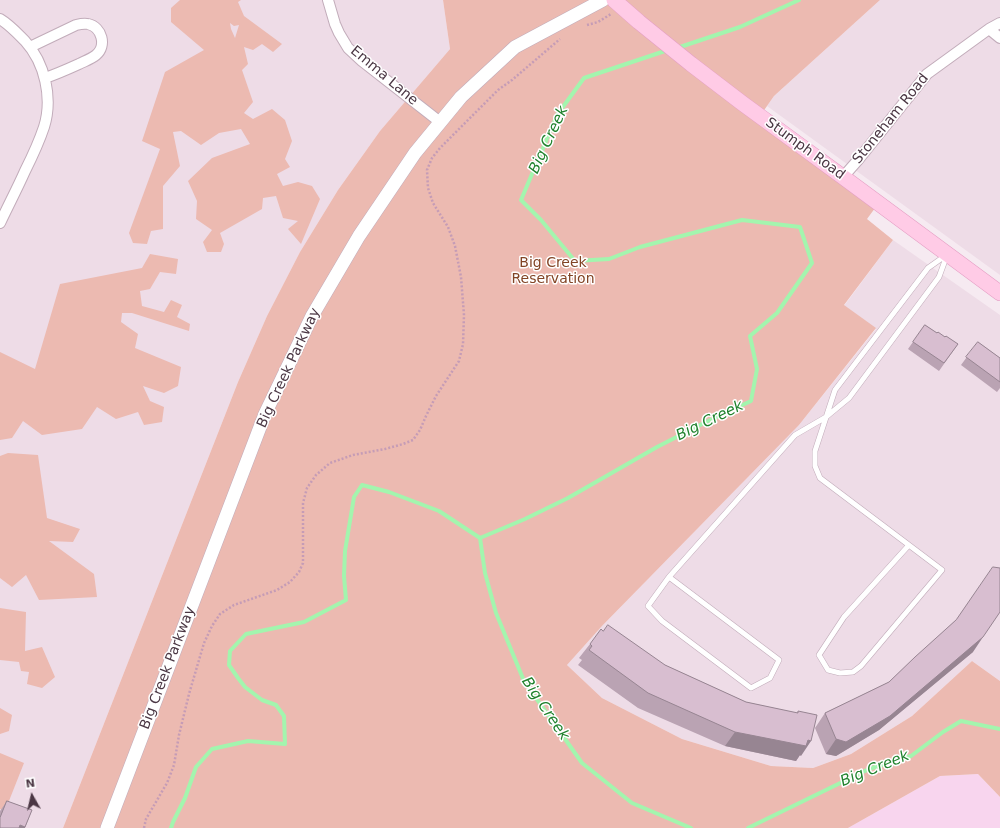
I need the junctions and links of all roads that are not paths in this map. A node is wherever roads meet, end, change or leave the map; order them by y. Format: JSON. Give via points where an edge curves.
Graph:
{"nodes":[{"id":1,"x":328,"y":0,"type":"edge"},
{"id":2,"x":602,"y":0,"type":"edge"},
{"id":3,"x":614,"y":0,"type":"edge"},
{"id":4,"x":0,"y":20,"type":"edge"},
{"id":5,"x":1000,"y":24,"type":"edge"},
{"id":6,"x":989,"y":29,"type":"junction"},
{"id":7,"x":1000,"y":38,"type":"edge"},
{"id":8,"x":30,"y":47,"type":"junction"},
{"id":9,"x":45,"y":78,"type":"junction"},
{"id":10,"x":440,"y":122,"type":"junction"},
{"id":11,"x":843,"y":176,"type":"junction"},
{"id":12,"x":0,"y":224,"type":"edge"},
{"id":13,"x":947,"y":255,"type":"junction"},
{"id":14,"x":1000,"y":293,"type":"edge"},
{"id":15,"x":826,"y":417,"type":"junction"},
{"id":16,"x":909,"y":545,"type":"junction"},
{"id":17,"x":669,"y":577,"type":"junction"},
{"id":18,"x":107,"y":828,"type":"edge"}],
"edges":[{"from":1,"to":10,"type":"street","name":"Emma Lane","via":[[335,24],[348,48]]},
{"from":2,"to":10,"type":"street","name":"Big Creek Parkway","via":[[515,47],[461,97]]},
{"from":3,"to":11,"type":"main road","name":"Stumph Road","via":[[691,64]]},
{"from":4,"to":8,"type":"street"},
{"from":5,"to":6,"type":"street","name":"Stoneham Road"},
{"from":6,"to":7,"type":"street"},
{"from":6,"to":11,"type":"street","name":"Stoneham Road","via":[[927,74]]},
{"from":8,"to":9,"type":"street"},
{"from":8,"to":9,"type":"street","via":[[83,23],[90,24],[101,34],[103,41],[97,55]]},
{"from":9,"to":12,"type":"street","via":[[48,94],[45,126]]},
{"from":10,"to":18,"type":"street","name":"Big Creek Parkway","via":[[415,153],[359,236],[312,316],[265,414]]},
{"from":11,"to":13,"type":"main road","name":"Stumph Road"},
{"from":13,"to":14,"type":"main road","name":"Stumph Road"},
{"from":13,"to":15,"type":"lane","via":[[939,277],[849,398]]},
{"from":13,"to":15,"type":"lane","via":[[928,268],[835,390]]},
{"from":15,"to":16,"type":"lane","via":[[815,451],[815,466],[820,478]]},
{"from":15,"to":17,"type":"lane","via":[[795,435]]},
{"from":16,"to":16,"type":"lane","via":[[942,570],[861,666],[852,672],[840,674],[828,670],[819,655],[844,618]]},
{"from":17,"to":17,"type":"lane","via":[[648,606],[662,621],[751,688],[770,678],[779,660]]}]}
